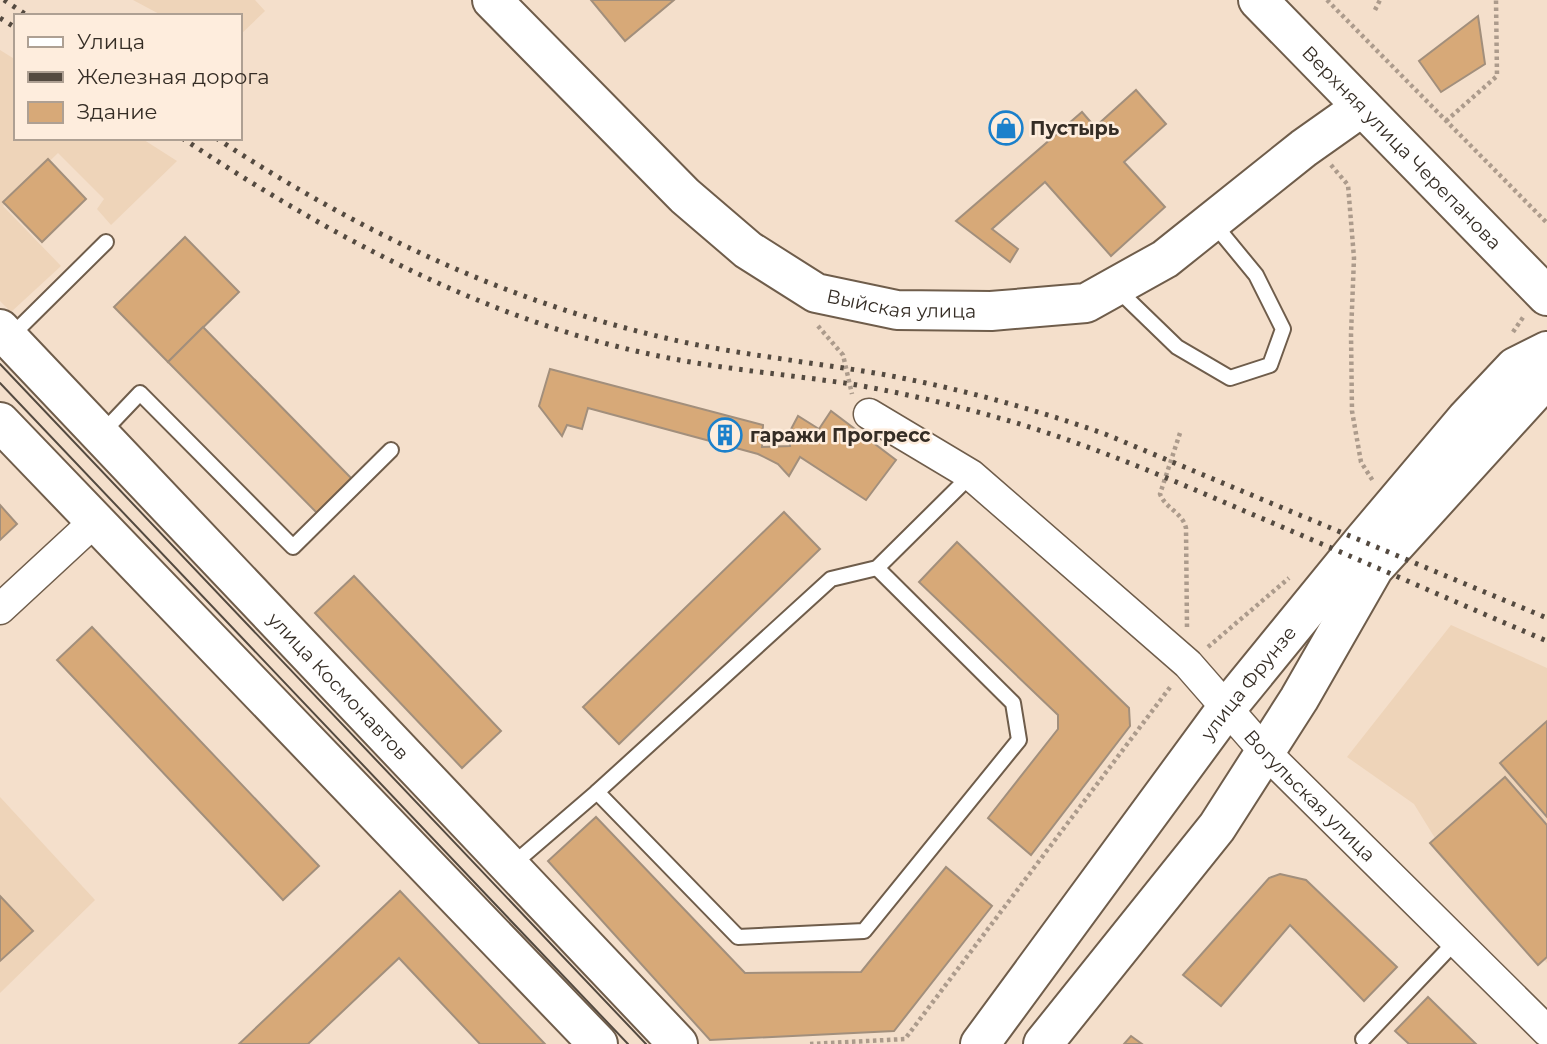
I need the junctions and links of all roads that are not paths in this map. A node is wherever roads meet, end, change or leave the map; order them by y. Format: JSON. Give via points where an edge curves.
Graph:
{"nodes":[{"id":1,"x":492,"y":0,"type":"edge"},
{"id":2,"x":1258,"y":0,"type":"edge"},
{"id":3,"x":1362,"y":107,"type":"junction"},
{"id":4,"x":1212,"y":221,"type":"junction"},
{"id":5,"x":106,"y":242,"type":"dead end"},
{"id":6,"x":1115,"y":287,"type":"junction"},
{"id":7,"x":1547,"y":296,"type":"edge"},
{"id":8,"x":4,"y":333,"type":"edge"},
{"id":9,"x":1547,"y":351,"type":"edge"},
{"id":10,"x":1547,"y":375,"type":"edge"},
{"id":11,"x":869,"y":414,"type":"dead end"},
{"id":12,"x":0,"y":422,"type":"edge"},
{"id":13,"x":101,"y":435,"type":"junction"},
{"id":14,"x":391,"y":450,"type":"dead end"},
{"id":15,"x":971,"y":475,"type":"junction"},
{"id":16,"x":94,"y":522,"type":"junction"},
{"id":17,"x":877,"y":568,"type":"junction"},
{"id":18,"x":0,"y":609,"type":"edge"},
{"id":19,"x":1226,"y":709,"type":"junction"},
{"id":20,"x":1265,"y":752,"type":"junction"},
{"id":21,"x":597,"y":792,"type":"junction"},
{"id":22,"x":510,"y":867,"type":"junction"},
{"id":23,"x":1456,"y":941,"type":"junction"},
{"id":24,"x":1547,"y":1031,"type":"edge"},
{"id":25,"x":1363,"y":1040,"type":"dead end"},
{"id":26,"x":598,"y":1044,"type":"edge"},
{"id":27,"x":678,"y":1044,"type":"edge"},
{"id":28,"x":980,"y":1044,"type":"edge"},
{"id":29,"x":1043,"y":1044,"type":"edge"}],
"edges":[{"from":1,"to":6,"type":"main road","name":"Выйская улица","via":[[685,197],[748,250],[816,293],[897,310],[991,311],[1086,303]]},
{"from":2,"to":3,"type":"main road","name":"Верхняя улица Черепанова"},
{"from":3,"to":4,"type":"main road","name":"Выйская улица"},
{"from":3,"to":7,"type":"main road","name":"Верхняя улица Черепанова"},
{"from":4,"to":6,"type":"main road","name":"Выйская улица","via":[[1164,259]]},
{"from":4,"to":6,"type":"lane","via":[[1256,275],[1283,329],[1270,365],[1230,378],[1177,347]]},
{"from":5,"to":8,"type":"lane"},
{"from":8,"to":13,"type":"main road","name":"улица Космонавтов"},
{"from":9,"to":19,"type":"main road","name":"улица Фрунзе","via":[[1515,367],[1466,419]]},
{"from":10,"to":20,"type":"main road","name":"улица Фрунзе","via":[[1374,568]]},
{"from":11,"to":15,"type":"street","name":"Вогульская улица"},
{"from":12,"to":16,"type":"main road"},
{"from":13,"to":14,"type":"lane","via":[[141,393],[293,547]]},
{"from":13,"to":22,"type":"main road","name":"улица Космонавтов"},
{"from":15,"to":17,"type":"lane"},
{"from":15,"to":19,"type":"street","name":"Вогульская улица","via":[[1188,664]]},
{"from":16,"to":18,"type":"street"},
{"from":16,"to":26,"type":"main road"},
{"from":17,"to":21,"type":"lane","via":[[831,579]]},
{"from":17,"to":21,"type":"lane","via":[[1013,702],[1019,740],[864,931],[738,937]]},
{"from":19,"to":20,"type":"street","name":"Вогульская улица"},
{"from":19,"to":28,"type":"main road","name":"улица Фрунзе"},
{"from":20,"to":23,"type":"street","name":"Вогульская улица"},
{"from":20,"to":29,"type":"main road","name":"улица Фрунзе","via":[[1217,827]]},
{"from":21,"to":22,"type":"lane"},
{"from":22,"to":27,"type":"main road","name":"улица Космонавтов"},
{"from":23,"to":24,"type":"street","name":"Вогульская улица"},
{"from":23,"to":25,"type":"lane"}]}
